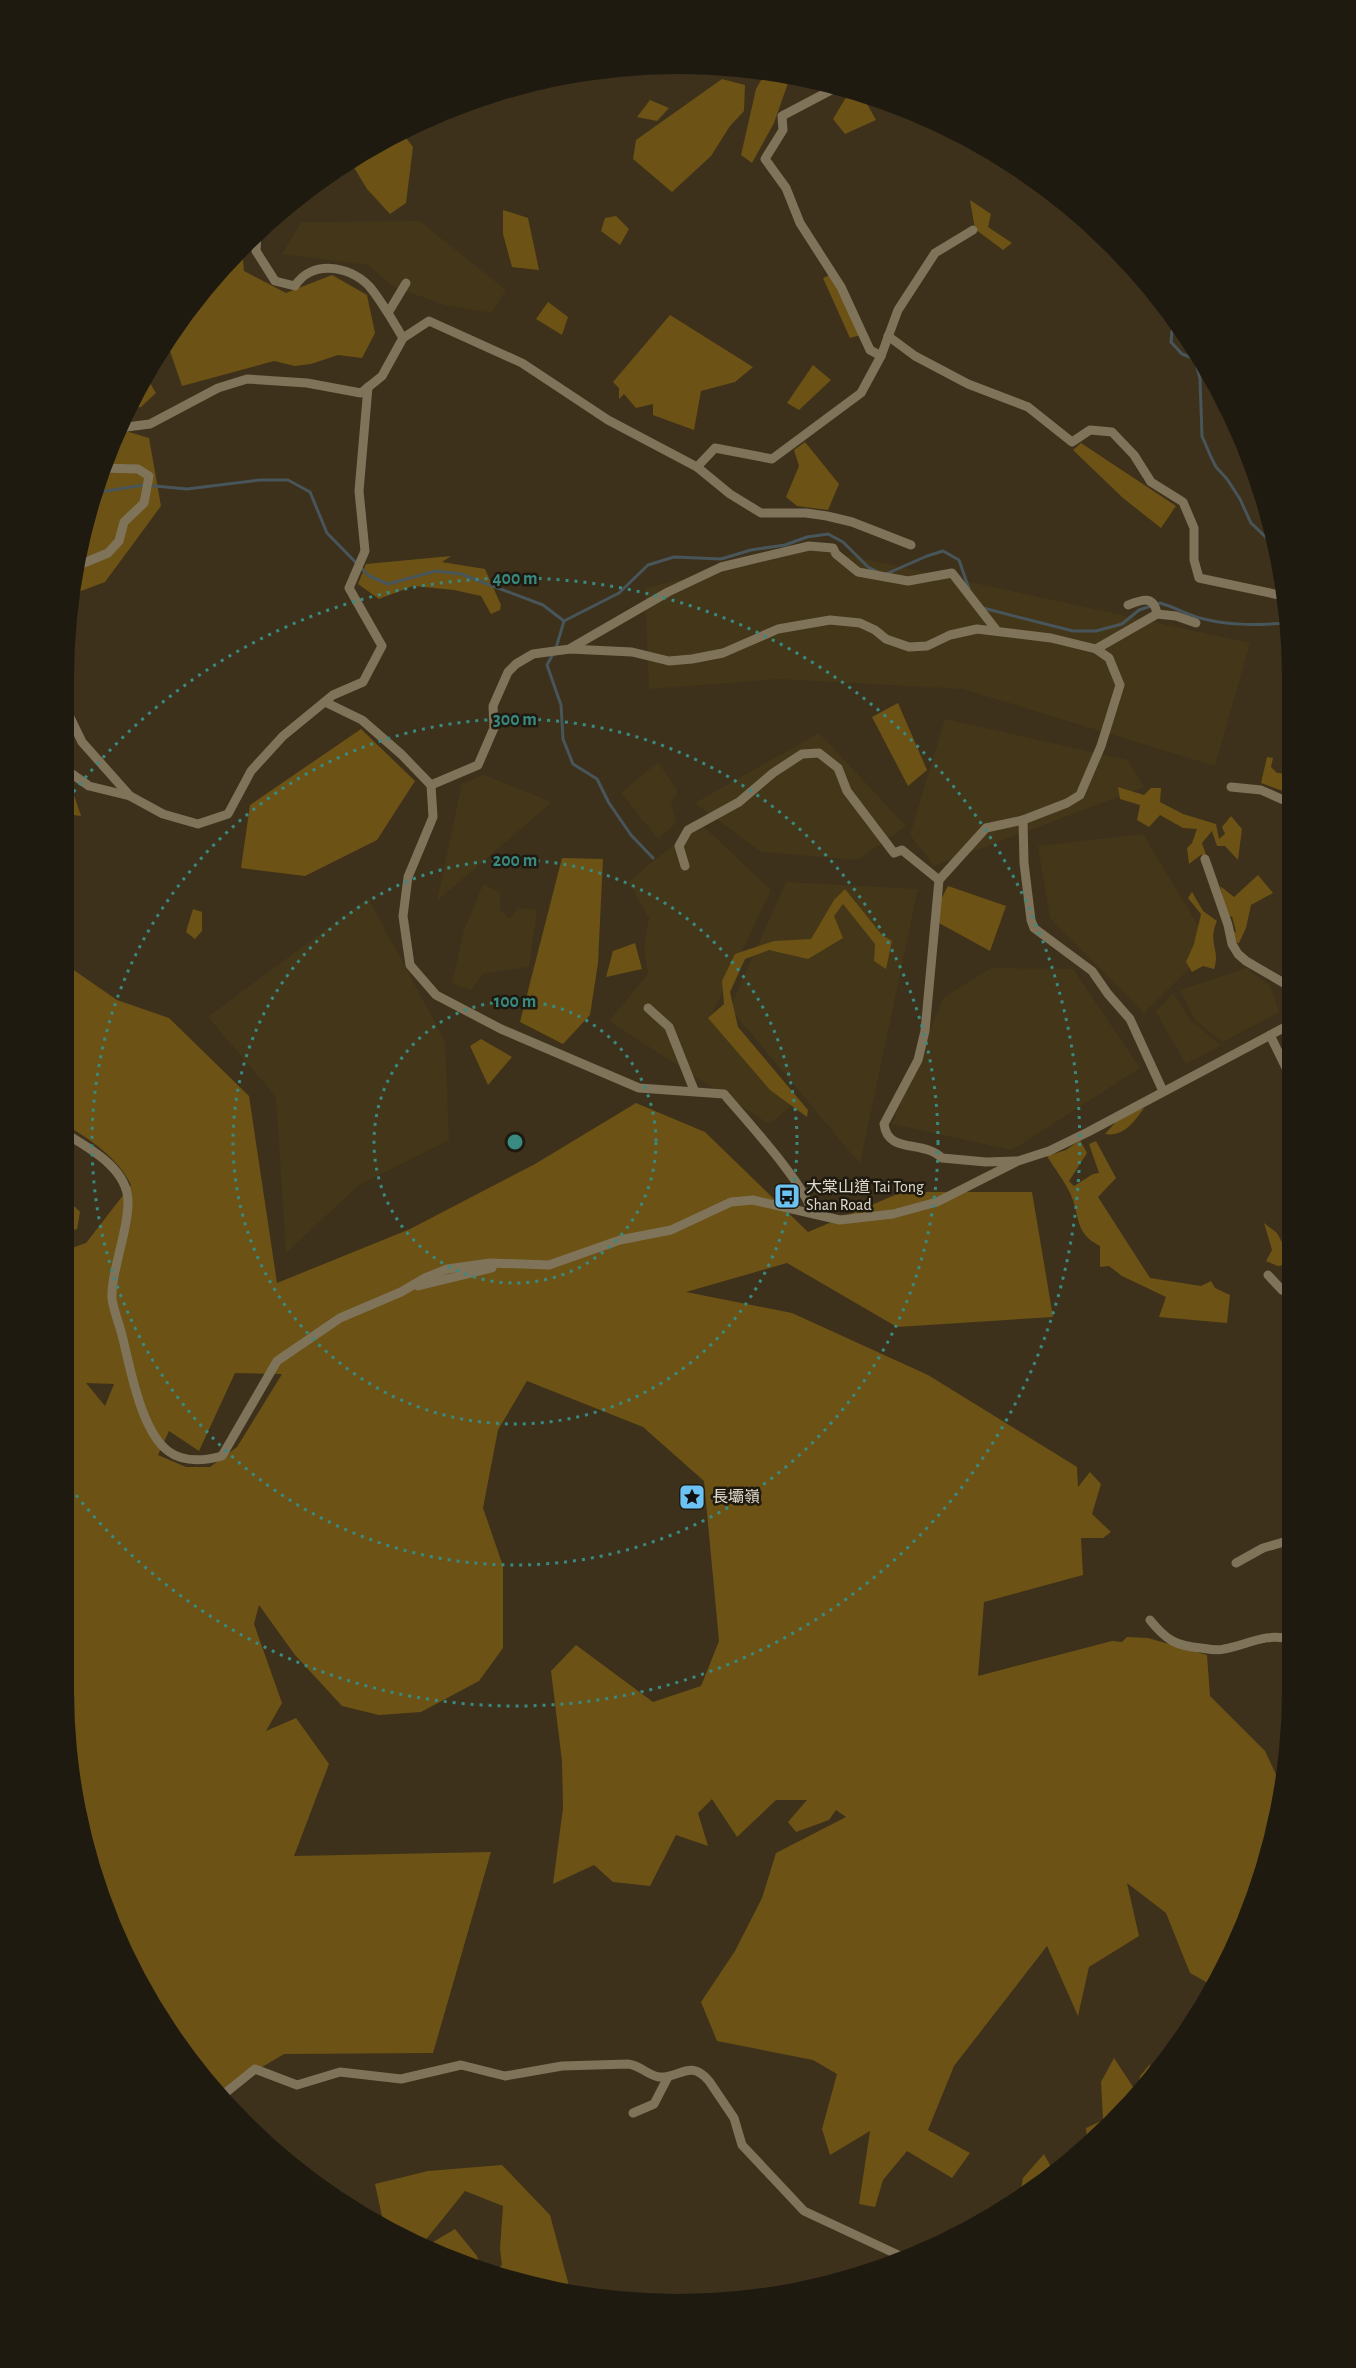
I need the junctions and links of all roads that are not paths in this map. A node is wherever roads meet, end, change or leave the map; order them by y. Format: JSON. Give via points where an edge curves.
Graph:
{"nodes":[{"id":1,"x":827,"y":92,"type":"edge"},
{"id":2,"x":973,"y":230,"type":"dead end"},
{"id":3,"x":256,"y":246,"type":"edge"},
{"id":4,"x":406,"y":283,"type":"dead end"},
{"id":5,"x":388,"y":312,"type":"junction"},
{"id":6,"x":888,"y":336,"type":"junction"},
{"id":7,"x":403,"y":338,"type":"junction"},
{"id":8,"x":881,"y":356,"type":"junction"},
{"id":9,"x":368,"y":387,"type":"junction"},
{"id":10,"x":129,"y":427,"type":"edge"},
{"id":11,"x":697,"y":467,"type":"junction"},
{"id":12,"x":112,"y":468,"type":"edge"},
{"id":13,"x":911,"y":545,"type":"dead end"},
{"id":14,"x":85,"y":563,"type":"edge"},
{"id":15,"x":1276,"y":594,"type":"edge"},
{"id":16,"x":1128,"y":605,"type":"dead end"},
{"id":17,"x":1154,"y":608,"type":"junction"},
{"id":18,"x":1196,"y":622,"type":"dead end"},
{"id":19,"x":997,"y":631,"type":"junction"},
{"id":20,"x":570,"y":649,"type":"junction"},
{"id":21,"x":1096,"y":649,"type":"junction"},
{"id":22,"x":325,"y":702,"type":"junction"},
{"id":23,"x":74,"y":726,"type":"edge"},
{"id":24,"x":74,"y":775,"type":"edge"},
{"id":25,"x":431,"y":785,"type":"junction"},
{"id":26,"x":1231,"y":787,"type":"dead end"},
{"id":27,"x":130,"y":796,"type":"junction"},
{"id":28,"x":1282,"y":799,"type":"edge"},
{"id":29,"x":1023,"y":820,"type":"junction"},
{"id":30,"x":1205,"y":859,"type":"dead end"},
{"id":31,"x":685,"y":866,"type":"dead end"},
{"id":32,"x":939,"y":880,"type":"junction"},
{"id":33,"x":1282,"y":982,"type":"edge"},
{"id":34,"x":648,"y":1008,"type":"dead end"},
{"id":35,"x":1282,"y":1029,"type":"edge"},
{"id":36,"x":1270,"y":1035,"type":"junction"},
{"id":37,"x":1282,"y":1060,"type":"edge"},
{"id":38,"x":694,"y":1090,"type":"junction"},
{"id":39,"x":1163,"y":1091,"type":"junction"},
{"id":40,"x":74,"y":1139,"type":"edge"},
{"id":41,"x":1018,"y":1161,"type":"junction"},
{"id":42,"x":800,"y":1190,"type":"junction"},
{"id":43,"x":789,"y":1208,"type":"junction"},
{"id":44,"x":812,"y":1213,"type":"junction"},
{"id":45,"x":1268,"y":1275,"type":"dead end"},
{"id":46,"x":1282,"y":1290,"type":"edge"},
{"id":47,"x":1282,"y":1543,"type":"edge"},
{"id":48,"x":1236,"y":1563,"type":"dead end"},
{"id":49,"x":1150,"y":1620,"type":"dead end"},
{"id":50,"x":1282,"y":1637,"type":"edge"},
{"id":51,"x":668,"y":2077,"type":"junction"},
{"id":52,"x":227,"y":2092,"type":"edge"},
{"id":53,"x":633,"y":2113,"type":"dead end"},
{"id":54,"x":895,"y":2253,"type":"edge"}],
"edges":[{"from":1,"to":8,"type":"street","via":[[782,116],[783,130],[765,159],[786,188],[800,223],[841,287],[870,350]]},
{"from":2,"to":6,"type":"street","via":[[935,253],[898,310]]},
{"from":3,"to":5,"type":"street","via":[[274,281],[295,286],[301,277],[322,267],[344,271],[368,284]]},
{"from":4,"to":5,"type":"street"},
{"from":5,"to":7,"type":"street"},
{"from":6,"to":8,"type":"street"},
{"from":6,"to":15,"type":"street","via":[[915,356],[968,384],[1028,407],[1072,442],[1090,429],[1113,432],[1152,482],[1183,502],[1194,528],[1194,560],[1199,578]]},
{"from":7,"to":9,"type":"street","via":[[382,376]]},
{"from":7,"to":11,"type":"street","via":[[429,321],[522,363],[608,420]]},
{"from":8,"to":11,"type":"street","via":[[861,393],[772,459],[715,448]]},
{"from":9,"to":10,"type":"street","via":[[361,393],[307,383],[247,379],[218,388],[150,424]]},
{"from":9,"to":22,"type":"street","via":[[359,491],[365,551],[350,588],[382,645],[363,682]]},
{"from":11,"to":13,"type":"street","via":[[761,513],[827,516]]},
{"from":12,"to":14,"type":"street","via":[[138,469],[149,476],[144,503],[124,522],[119,541],[108,553]]},
{"from":16,"to":17,"type":"street","via":[[1143,599]]},
{"from":17,"to":18,"type":"street"},
{"from":17,"to":21,"type":"street"},
{"from":19,"to":20,"type":"street","via":[[977,629],[950,635],[927,646],[909,647],[860,623],[830,620],[778,629],[723,653],[692,659],[669,661],[632,652]]},
{"from":19,"to":20,"type":"street","via":[[952,573],[908,581],[858,572],[833,548],[809,546],[721,567],[668,592]]},
{"from":19,"to":21,"type":"street"},
{"from":20,"to":25,"type":"street","via":[[532,654],[516,664],[508,672],[494,706],[494,728],[478,765]]},
{"from":21,"to":29,"type":"street","via":[[1109,658],[1120,685],[1101,746],[1080,795]]},
{"from":22,"to":25,"type":"street","via":[[362,720]]},
{"from":22,"to":27,"type":"street","via":[[283,736],[251,771],[228,814],[198,824],[163,814]]},
{"from":23,"to":27,"type":"street","via":[[82,742]]},
{"from":24,"to":27,"type":"street","via":[[89,786]]},
{"from":25,"to":38,"type":"street","via":[[433,817],[408,877],[403,916],[410,965],[436,995],[501,1029],[639,1088]]},
{"from":26,"to":28,"type":"street","via":[[1261,790]]},
{"from":29,"to":32,"type":"street","via":[[986,828]]},
{"from":29,"to":39,"type":"street","via":[[1024,863],[1034,928],[1092,971],[1130,1019]]},
{"from":30,"to":33,"type":"street","via":[[1238,954]]},
{"from":31,"to":32,"type":"street","via":[[679,846],[688,830],[739,802],[802,754],[819,753],[838,768],[847,791],[894,854],[902,850]]},
{"from":32,"to":41,"type":"street","via":[[925,1031],[918,1060],[884,1124],[885,1134],[894,1142],[934,1150],[942,1158]]},
{"from":34,"to":38,"type":"street","via":[[669,1027]]},
{"from":35,"to":36,"type":"street"},
{"from":36,"to":37,"type":"street"},
{"from":36,"to":39,"type":"street"},
{"from":38,"to":42,"type":"street","via":[[724,1094]]},
{"from":39,"to":41,"type":"street","via":[[1059,1146]]},
{"from":40,"to":43,"type":"street","via":[[103,1159],[126,1188],[128,1207],[112,1304],[140,1406],[158,1442],[169,1452],[190,1460],[222,1456],[277,1361],[340,1318],[406,1289],[509,1264],[549,1265],[620,1240],[671,1230],[731,1202],[753,1200]]},
{"from":41,"to":44,"type":"street","via":[[937,1202],[904,1211],[840,1220]]},
{"from":42,"to":43,"type":"street"},
{"from":42,"to":44,"type":"street"},
{"from":43,"to":44,"type":"street"},
{"from":45,"to":46,"type":"street"},
{"from":47,"to":48,"type":"street"},
{"from":49,"to":50,"type":"street","via":[[1162,1635],[1180,1646],[1222,1650],[1263,1637]]},
{"from":51,"to":52,"type":"street","via":[[658,2077],[628,2064],[562,2066],[504,2076],[461,2065],[401,2079],[340,2072],[297,2085],[255,2069]]},
{"from":51,"to":53,"type":"street","via":[[654,2104]]},
{"from":51,"to":54,"type":"street","via":[[686,2070],[704,2075],[734,2118],[742,2145],[804,2211]]}]}
